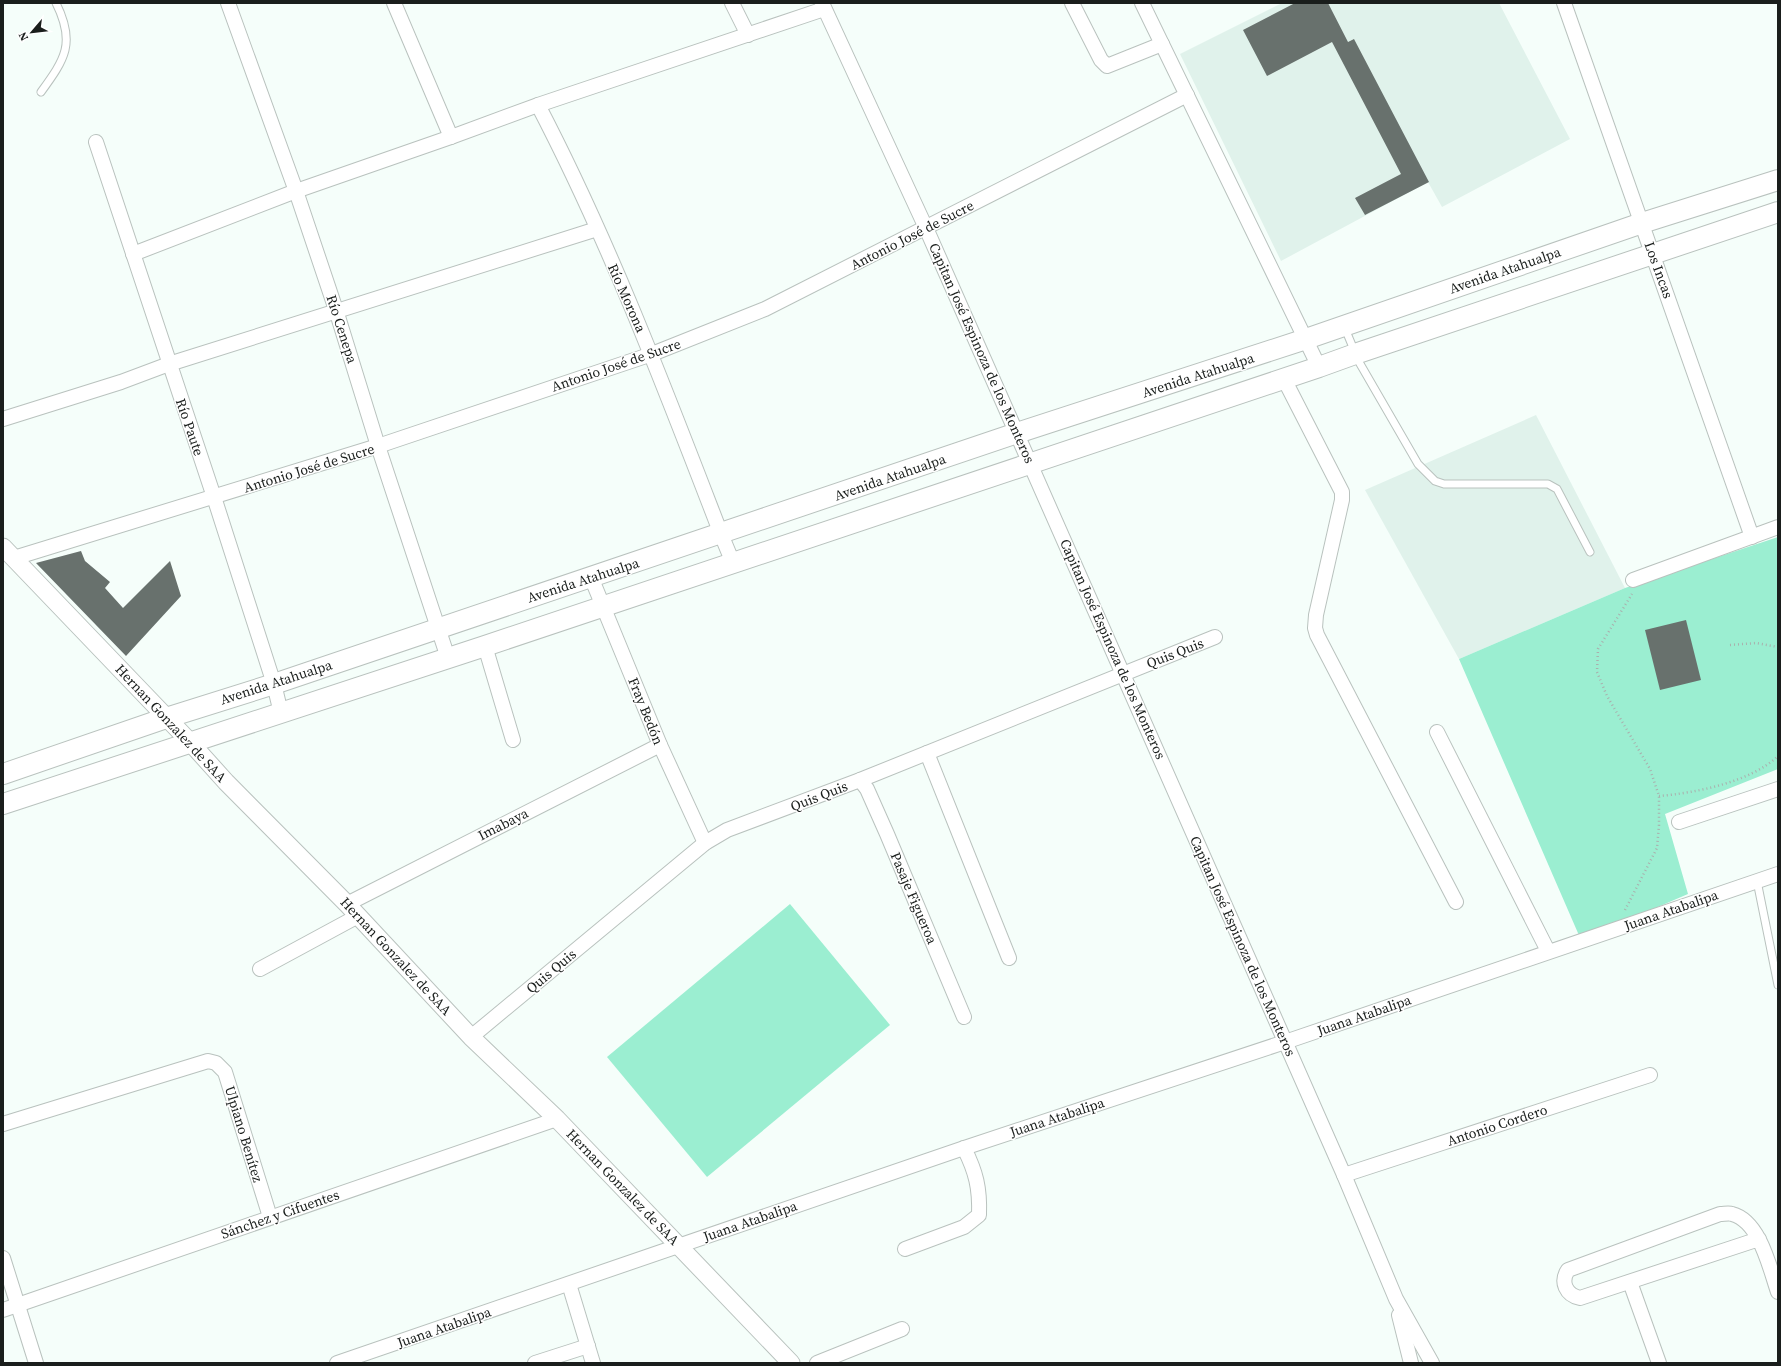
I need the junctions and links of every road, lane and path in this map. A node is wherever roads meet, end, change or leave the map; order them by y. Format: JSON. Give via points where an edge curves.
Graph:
{"nodes":[{"id":1,"x":56,"y":3,"type":"edge"},
{"id":2,"x":228,"y":3,"type":"edge"},
{"id":3,"x":394,"y":3,"type":"edge"},
{"id":4,"x":732,"y":3,"type":"edge"},
{"id":5,"x":1072,"y":3,"type":"edge"},
{"id":6,"x":1142,"y":3,"type":"edge"},
{"id":7,"x":1564,"y":3,"type":"edge"},
{"id":8,"x":823,"y":6,"type":"edge"},
{"id":9,"x":748,"y":35,"type":"junction"},
{"id":10,"x":1162,"y":44,"type":"junction"},
{"id":11,"x":41,"y":92,"type":"dead end"},
{"id":12,"x":1187,"y":95,"type":"junction"},
{"id":13,"x":538,"y":105,"type":"junction"},
{"id":14,"x":451,"y":137,"type":"junction"},
{"id":15,"x":96,"y":142,"type":"dead end"},
{"id":16,"x":1778,"y":180,"type":"edge"},
{"id":17,"x":296,"y":191,"type":"junction"},
{"id":18,"x":1778,"y":212,"type":"edge"},
{"id":19,"x":1642,"y":223,"type":"junction"},
{"id":20,"x":926,"y":228,"type":"junction"},
{"id":21,"x":597,"y":229,"type":"junction"},
{"id":22,"x":133,"y":254,"type":"junction"},
{"id":23,"x":1654,"y":254,"type":"junction"},
{"id":24,"x":336,"y":310,"type":"junction"},
{"id":25,"x":1344,"y":326,"type":"junction"},
{"id":26,"x":1306,"y":339,"type":"junction"},
{"id":27,"x":652,"y":354,"type":"junction"},
{"id":28,"x":1355,"y":354,"type":"junction"},
{"id":29,"x":169,"y":364,"type":"junction"},
{"id":30,"x":1319,"y":367,"type":"junction"},
{"id":31,"x":1284,"y":379,"type":"junction"},
{"id":32,"x":3,"y":419,"type":"edge"},
{"id":33,"x":1017,"y":434,"type":"junction"},
{"id":34,"x":378,"y":446,"type":"junction"},
{"id":35,"x":1031,"y":464,"type":"junction"},
{"id":36,"x":214,"y":497,"type":"junction"},
{"id":37,"x":1778,"y":527,"type":"edge"},
{"id":38,"x":721,"y":534,"type":"junction"},
{"id":39,"x":1752,"y":537,"type":"junction"},
{"id":40,"x":1590,"y":552,"type":"dead end"},
{"id":41,"x":9,"y":553,"type":"edge"},
{"id":42,"x":734,"y":563,"type":"junction"},
{"id":43,"x":591,"y":577,"type":"junction"},
{"id":44,"x":1639,"y":578,"type":"joint"},
{"id":45,"x":603,"y":606,"type":"junction"},
{"id":46,"x":439,"y":628,"type":"junction"},
{"id":47,"x":1215,"y":637,"type":"dead end"},
{"id":48,"x":1730,"y":645,"type":"dead end"},
{"id":49,"x":485,"y":646,"type":"junction"},
{"id":50,"x":1778,"y":647,"type":"edge"},
{"id":51,"x":448,"y":658,"type":"junction"},
{"id":52,"x":1123,"y":673,"type":"junction"},
{"id":53,"x":274,"y":684,"type":"junction"},
{"id":54,"x":281,"y":713,"type":"junction"},
{"id":55,"x":166,"y":718,"type":"junction"},
{"id":56,"x":1437,"y":732,"type":"dead end"},
{"id":57,"x":513,"y":740,"type":"dead end"},
{"id":58,"x":190,"y":742,"type":"junction"},
{"id":59,"x":660,"y":745,"type":"junction"},
{"id":60,"x":927,"y":753,"type":"junction"},
{"id":61,"x":1778,"y":756,"type":"edge"},
{"id":62,"x":3,"y":774,"type":"edge"},
{"id":63,"x":860,"y":780,"type":"junction"},
{"id":64,"x":1778,"y":789,"type":"edge"},
{"id":65,"x":1659,"y":796,"type":"junction"},
{"id":66,"x":3,"y":804,"type":"edge"},
{"id":67,"x":1679,"y":822,"type":"dead end"},
{"id":68,"x":705,"y":843,"type":"junction"},
{"id":69,"x":1778,"y":874,"type":"edge"},
{"id":70,"x":1757,"y":881,"type":"junction"},
{"id":71,"x":1456,"y":902,"type":"dead end"},
{"id":72,"x":352,"y":910,"type":"junction"},
{"id":73,"x":1616,"y":929,"type":"junction"},
{"id":74,"x":1548,"y":952,"type":"junction"},
{"id":75,"x":1009,"y":958,"type":"dead end"},
{"id":76,"x":260,"y":969,"type":"dead end"},
{"id":77,"x":1778,"y":985,"type":"edge"},
{"id":78,"x":964,"y":1017,"type":"dead end"},
{"id":79,"x":471,"y":1037,"type":"junction"},
{"id":80,"x":1286,"y":1042,"type":"junction"},
{"id":81,"x":1650,"y":1075,"type":"dead end"},
{"id":82,"x":557,"y":1119,"type":"junction"},
{"id":83,"x":3,"y":1124,"type":"edge"},
{"id":84,"x":964,"y":1148,"type":"junction"},
{"id":85,"x":1344,"y":1175,"type":"junction"},
{"id":86,"x":270,"y":1217,"type":"junction"},
{"id":87,"x":1760,"y":1240,"type":"junction"},
{"id":88,"x":678,"y":1245,"type":"junction"},
{"id":89,"x":905,"y":1249,"type":"dead end"},
{"id":90,"x":3,"y":1258,"type":"edge"},
{"id":91,"x":1630,"y":1282,"type":"junction"},
{"id":92,"x":569,"y":1284,"type":"junction"},
{"id":93,"x":1778,"y":1292,"type":"edge"},
{"id":94,"x":1396,"y":1299,"type":"junction"},
{"id":95,"x":18,"y":1305,"type":"junction"},
{"id":96,"x":3,"y":1310,"type":"edge"},
{"id":97,"x":902,"y":1329,"type":"dead end"},
{"id":98,"x":588,"y":1346,"type":"junction"},
{"id":99,"x":36,"y":1363,"type":"edge"},
{"id":100,"x":337,"y":1363,"type":"edge"},
{"id":101,"x":535,"y":1363,"type":"edge"},
{"id":102,"x":593,"y":1363,"type":"edge"},
{"id":103,"x":791,"y":1363,"type":"edge"},
{"id":104,"x":817,"y":1363,"type":"edge"},
{"id":105,"x":1411,"y":1363,"type":"edge"},
{"id":106,"x":1432,"y":1363,"type":"edge"},
{"id":107,"x":1659,"y":1363,"type":"edge"}],
"edges":[{"from":1,"to":11,"type":"lane","via":[[67,32],[66,53],[59,68]]},
{"from":2,"to":17,"type":"street","name":"Río Cenepa"},
{"from":3,"to":14,"type":"street"},
{"from":4,"to":9,"type":"street"},
{"from":5,"to":10,"type":"street","via":[[1101,60],[1107,66]]},
{"from":6,"to":10,"type":"street"},
{"from":7,"to":19,"type":"street","name":"Los Incas"},
{"from":8,"to":9,"type":"street"},
{"from":8,"to":20,"type":"street","name":"Capitan José Espinoza de los Monteros"},
{"from":9,"to":13,"type":"street"},
{"from":10,"to":12,"type":"street"},
{"from":12,"to":20,"type":"street","name":"Antonio José de Sucre"},
{"from":12,"to":26,"type":"street"},
{"from":13,"to":14,"type":"street"},
{"from":13,"to":21,"type":"street","name":"Río Morona","via":[[570,166]]},
{"from":14,"to":17,"type":"street"},
{"from":15,"to":22,"type":"street","name":"Río Paute"},
{"from":16,"to":19,"type":"main road","name":"Avenida Atahualpa"},
{"from":17,"to":22,"type":"street"},
{"from":17,"to":24,"type":"street","name":"Río Cenepa"},
{"from":18,"to":23,"type":"main road"},
{"from":19,"to":23,"type":"street","name":"Los Incas"},
{"from":19,"to":25,"type":"main road","name":"Avenida Atahualpa"},
{"from":20,"to":27,"type":"street","name":"Antonio José de Sucre","via":[[765,309]]},
{"from":20,"to":33,"type":"street","name":"Capitan José Espinoza de los Monteros"},
{"from":21,"to":24,"type":"street"},
{"from":21,"to":27,"type":"street","name":"Río Morona"},
{"from":22,"to":29,"type":"street","name":"Río Paute"},
{"from":23,"to":28,"type":"main road"},
{"from":23,"to":39,"type":"street","name":"Los Incas"},
{"from":24,"to":29,"type":"street"},
{"from":24,"to":34,"type":"street","name":"Río Cenepa"},
{"from":25,"to":26,"type":"main road","name":"Avenida Atahualpa"},
{"from":25,"to":28,"type":"lane"},
{"from":26,"to":30,"type":"street"},
{"from":26,"to":33,"type":"main road","name":"Avenida Atahualpa"},
{"from":27,"to":34,"type":"street","name":"Antonio José de Sucre"},
{"from":27,"to":38,"type":"street","name":"Río Morona"},
{"from":28,"to":30,"type":"main road"},
{"from":28,"to":40,"type":"lane","via":[[1418,464],[1435,481],[1444,484],[1548,484],[1557,489]]},
{"from":29,"to":32,"type":"street"},
{"from":29,"to":36,"type":"street","name":"Río Paute"},
{"from":30,"to":31,"type":"main road"},
{"from":31,"to":35,"type":"main road"},
{"from":31,"to":71,"type":"street","via":[[1342,492],[1316,615],[1317,635]]},
{"from":33,"to":35,"type":"street","name":"Capitan José Espinoza de los Monteros"},
{"from":33,"to":38,"type":"main road","name":"Avenida Atahualpa"},
{"from":34,"to":36,"type":"street","name":"Antonio José de Sucre"},
{"from":34,"to":46,"type":"street","name":"Río Cenepa"},
{"from":35,"to":42,"type":"main road"},
{"from":35,"to":52,"type":"street","name":"Capitan José Espinoza de los Monteros"},
{"from":36,"to":41,"type":"street","name":"Antonio José de Sucre"},
{"from":36,"to":53,"type":"street","name":"Río Paute"},
{"from":37,"to":39,"type":"street"},
{"from":38,"to":42,"type":"street","name":"Río Morona"},
{"from":38,"to":43,"type":"main road","name":"Avenida Atahualpa"},
{"from":39,"to":44,"type":"street"},
{"from":41,"to":55,"type":"street","name":"Hernan Gonzalez de SAA"},
{"from":42,"to":45,"type":"main road"},
{"from":43,"to":45,"type":"street","name":"Fray Bedón"},
{"from":43,"to":46,"type":"main road","name":"Avenida Atahualpa"},
{"from":44,"to":65,"type":"path","via":[[1598,649],[1597,672],[1650,769]]},
{"from":45,"to":49,"type":"main road"},
{"from":45,"to":59,"type":"street","name":"Fray Bedón"},
{"from":46,"to":51,"type":"street","name":"Río Cenepa"},
{"from":46,"to":53,"type":"main road","name":"Avenida Atahualpa"},
{"from":47,"to":52,"type":"street","name":"Quis Quis"},
{"from":48,"to":50,"type":"path","via":[[1756,643]]},
{"from":49,"to":51,"type":"main road"},
{"from":49,"to":57,"type":"street"},
{"from":51,"to":54,"type":"main road"},
{"from":52,"to":60,"type":"street","name":"Quis Quis"},
{"from":52,"to":80,"type":"street","name":"Capitan José Espinoza de los Monteros"},
{"from":53,"to":54,"type":"street","name":"Río Paute"},
{"from":53,"to":55,"type":"main road","name":"Avenida Atahualpa"},
{"from":54,"to":58,"type":"main road"},
{"from":55,"to":58,"type":"street","name":"Hernan Gonzalez de SAA"},
{"from":55,"to":62,"type":"main road","name":"Avenida Atahualpa"},
{"from":56,"to":74,"type":"street"},
{"from":58,"to":66,"type":"main road"},
{"from":58,"to":72,"type":"street","name":"Hernan Gonzalez de SAA"},
{"from":59,"to":68,"type":"street","name":"Fray Bedón"},
{"from":59,"to":72,"type":"street","name":"Imabaya"},
{"from":60,"to":63,"type":"street","name":"Quis Quis"},
{"from":60,"to":75,"type":"street"},
{"from":61,"to":65,"type":"path","via":[[1755,771],[1734,780],[1682,794]]},
{"from":63,"to":68,"type":"street","name":"Quis Quis","via":[[727,830]]},
{"from":63,"to":78,"type":"street","name":"Pasaje Figueroa","via":[[867,789],[887,834]]},
{"from":64,"to":67,"type":"street"},
{"from":65,"to":73,"type":"path","via":[[1657,848]]},
{"from":68,"to":79,"type":"street","name":"Quis Quis"},
{"from":69,"to":70,"type":"street","name":"Juana Atabalipa"},
{"from":70,"to":73,"type":"street","name":"Juana Atabalipa"},
{"from":70,"to":77,"type":"lane"},
{"from":72,"to":76,"type":"street","name":"Imabaya"},
{"from":72,"to":79,"type":"street","name":"Hernan Gonzalez de SAA"},
{"from":73,"to":74,"type":"street","name":"Juana Atabalipa"},
{"from":74,"to":80,"type":"street","name":"Juana Atabalipa"},
{"from":79,"to":82,"type":"street","name":"Hernan Gonzalez de SAA"},
{"from":80,"to":84,"type":"street","name":"Juana Atabalipa"},
{"from":80,"to":85,"type":"street","name":"Capitan José Espinoza de los Monteros"},
{"from":81,"to":85,"type":"street","name":"Antonio Cordero"},
{"from":82,"to":86,"type":"street","name":"Sánchez y Cifuentes"},
{"from":82,"to":88,"type":"street","name":"Hernan Gonzalez de SAA"},
{"from":83,"to":86,"type":"street","name":"Ulpiano Benítez","via":[[208,1061],[216,1063],[224,1072]]},
{"from":84,"to":88,"type":"street","name":"Juana Atabalipa"},
{"from":84,"to":89,"type":"street","via":[[973,1166],[980,1193],[979,1215],[964,1227]]},
{"from":85,"to":94,"type":"street","name":"Capitan José Espinoza de los Monteros"},
{"from":86,"to":95,"type":"street","name":"Sánchez y Cifuentes"},
{"from":87,"to":91,"type":"street"},
{"from":87,"to":91,"type":"street","via":[[1747,1223],[1733,1214],[1720,1214],[1568,1270],[1564,1283],[1573,1296],[1580,1298]]},
{"from":87,"to":93,"type":"street"},
{"from":88,"to":92,"type":"street","name":"Juana Atabalipa"},
{"from":88,"to":103,"type":"street","name":"Hernan Gonzalez de SAA"},
{"from":90,"to":95,"type":"street"},
{"from":91,"to":107,"type":"street"},
{"from":92,"to":98,"type":"street"},
{"from":92,"to":100,"type":"street","name":"Juana Atabalipa"},
{"from":94,"to":105,"type":"street","name":"Capitan José Espinoza de los Monteros"},
{"from":94,"to":106,"type":"street","name":"Capitan José Espinoza de los Monteros"},
{"from":95,"to":96,"type":"street","name":"Sánchez y Cifuentes"},
{"from":95,"to":99,"type":"street"},
{"from":97,"to":104,"type":"street"},
{"from":98,"to":101,"type":"street"},
{"from":98,"to":102,"type":"street"}]}
